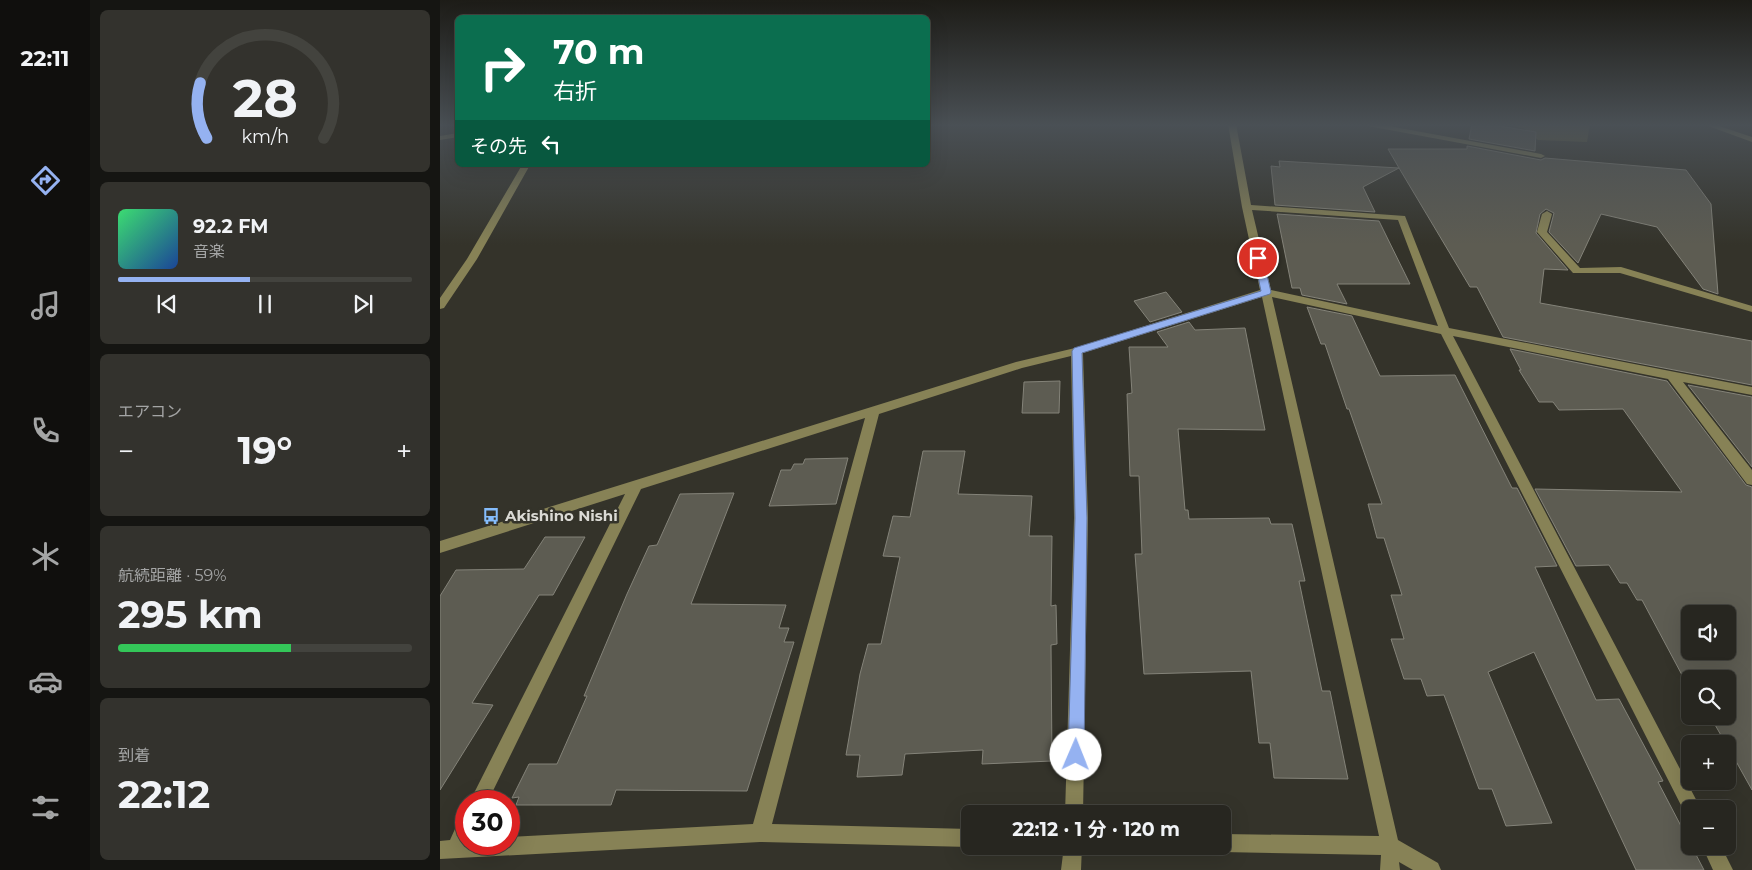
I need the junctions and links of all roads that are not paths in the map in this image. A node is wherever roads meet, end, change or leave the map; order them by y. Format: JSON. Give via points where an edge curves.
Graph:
{"nodes":[{"id":1,"x":1239,"y":165,"type":"edge"},
{"id":2,"x":525,"y":167,"type":"edge"},
{"id":3,"x":1247,"y":207,"type":"junction"},
{"id":4,"x":1547,"y":214,"type":"dead end"},
{"id":5,"x":1266,"y":292,"type":"junction"},
{"id":6,"x":440,"y":306,"type":"edge"},
{"id":7,"x":1752,"y":309,"type":"edge"},
{"id":8,"x":1445,"y":331,"type":"junction"},
{"id":9,"x":1077,"y":351,"type":"junction"},
{"id":10,"x":1673,"y":377,"type":"junction"},
{"id":11,"x":1752,"y":391,"type":"edge"},
{"id":12,"x":873,"y":412,"type":"junction"},
{"id":13,"x":1752,"y":480,"type":"edge"},
{"id":14,"x":636,"y":486,"type":"junction"},
{"id":15,"x":440,"y":547,"type":"edge"},
{"id":16,"x":484,"y":790,"type":"edge"},
{"id":17,"x":1687,"y":800,"type":"edge"},
{"id":18,"x":1074,"y":805,"type":"edge"},
{"id":19,"x":760,"y":834,"type":"junction"},
{"id":20,"x":961,"y":838,"type":"edge"},
{"id":21,"x":1231,"y":843,"type":"edge"},
{"id":22,"x":1390,"y":846,"type":"junction"},
{"id":23,"x":448,"y":849,"type":"edge"},
{"id":24,"x":1072,"y":855,"type":"edge"},
{"id":25,"x":1716,"y":855,"type":"edge"},
{"id":26,"x":1071,"y":870,"type":"edge"},
{"id":27,"x":1390,"y":870,"type":"edge"},
{"id":28,"x":1430,"y":870,"type":"edge"},
{"id":29,"x":1724,"y":870,"type":"edge"}],
"edges":[{"from":1,"to":3,"type":"street"},
{"from":2,"to":6,"type":"street","via":[[472,259]]},
{"from":3,"to":5,"type":"street"},
{"from":3,"to":8,"type":"street","via":[[1402,218]]},
{"from":4,"to":7,"type":"street","via":[[1542,232],[1576,271],[1622,270]]},
{"from":5,"to":8,"type":"street"},
{"from":5,"to":9,"type":"street"},
{"from":5,"to":22,"type":"street"},
{"from":8,"to":10,"type":"street"},
{"from":8,"to":17,"type":"street"},
{"from":9,"to":12,"type":"street","via":[[1020,365]]},
{"from":9,"to":18,"type":"street","via":[[1081,518]]},
{"from":10,"to":11,"type":"street"},
{"from":10,"to":13,"type":"street"},
{"from":12,"to":14,"type":"street"},
{"from":12,"to":19,"type":"street"},
{"from":14,"to":15,"type":"street"},
{"from":14,"to":16,"type":"street"},
{"from":19,"to":20,"type":"street"},
{"from":19,"to":23,"type":"street"},
{"from":21,"to":22,"type":"street"},
{"from":22,"to":27,"type":"street"},
{"from":22,"to":28,"type":"street"},
{"from":24,"to":26,"type":"street"},
{"from":25,"to":29,"type":"street"}]}
